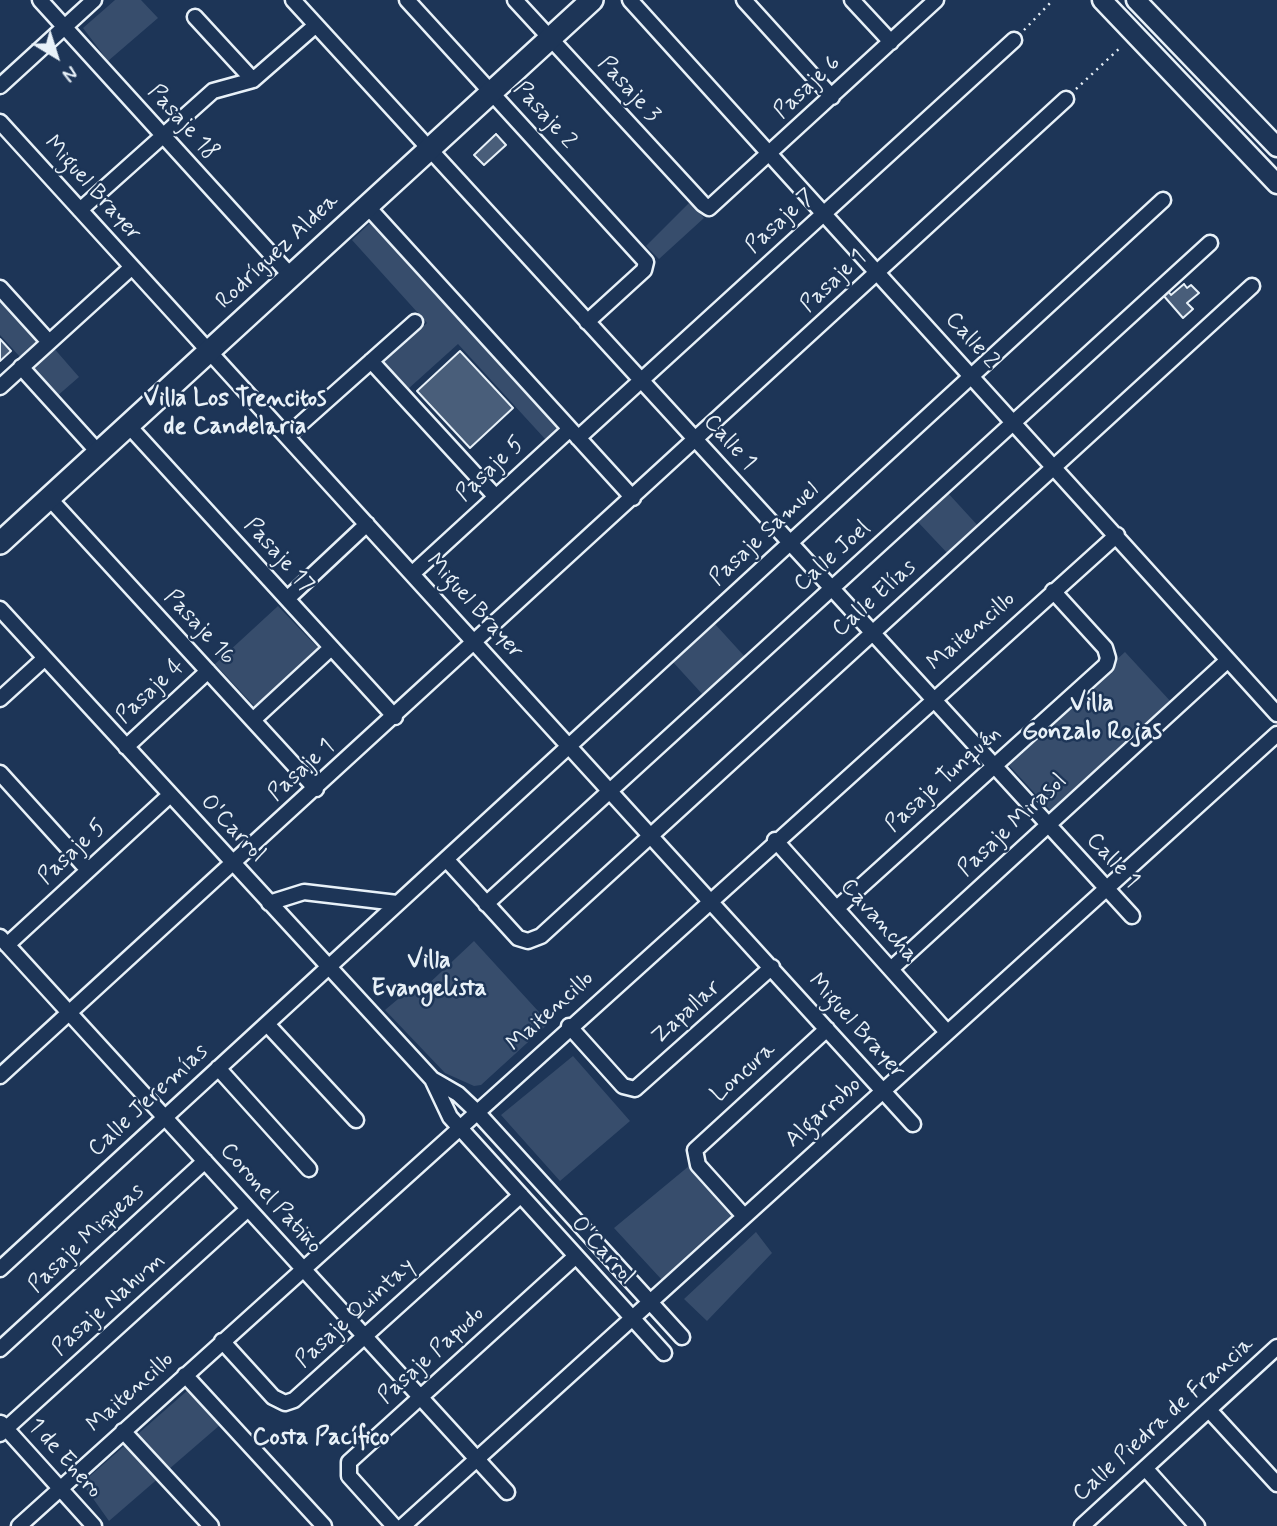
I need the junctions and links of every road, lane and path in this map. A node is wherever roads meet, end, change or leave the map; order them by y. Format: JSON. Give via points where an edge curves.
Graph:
{"nodes":[{"id":1,"x":40,"y":0,"type":"edge"},
{"id":2,"x":94,"y":0,"type":"edge"},
{"id":3,"x":293,"y":0,"type":"edge"},
{"id":4,"x":407,"y":0,"type":"edge"},
{"id":5,"x":516,"y":0,"type":"edge"},
{"id":6,"x":592,"y":0,"type":"edge"},
{"id":7,"x":631,"y":0,"type":"edge"},
{"id":8,"x":744,"y":0,"type":"edge"},
{"id":9,"x":852,"y":0,"type":"edge"},
{"id":10,"x":936,"y":0,"type":"edge"},
{"id":11,"x":1053,"y":0,"type":"edge"},
{"id":12,"x":1102,"y":0,"type":"edge"},
{"id":13,"x":1136,"y":0,"type":"edge"},
{"id":14,"x":195,"y":17,"type":"dead end"},
{"id":15,"x":316,"y":25,"type":"junction"},
{"id":16,"x":64,"y":27,"type":"junction"},
{"id":17,"x":1134,"y":34,"type":"junction"},
{"id":18,"x":550,"y":38,"type":"junction"},
{"id":19,"x":1014,"y":40,"type":"joint"},
{"id":20,"x":891,"y":43,"type":"junction"},
{"id":21,"x":253,"y":80,"type":"junction"},
{"id":22,"x":0,"y":86,"type":"edge"},
{"id":23,"x":491,"y":92,"type":"junction"},
{"id":24,"x":832,"y":96,"type":"junction"},
{"id":25,"x":1066,"y":99,"type":"joint"},
{"id":26,"x":0,"y":122,"type":"edge"},
{"id":27,"x":162,"y":135,"type":"junction"},
{"id":28,"x":1277,"y":147,"type":"edge"},
{"id":29,"x":429,"y":149,"type":"junction"},
{"id":30,"x":770,"y":154,"type":"junction"},
{"id":31,"x":1277,"y":184,"type":"edge"},
{"id":32,"x":1163,"y":200,"type":"dead end"},
{"id":33,"x":367,"y":206,"type":"junction"},
{"id":34,"x":709,"y":208,"type":"joint"},
{"id":35,"x":80,"y":210,"type":"junction"},
{"id":36,"x":824,"y":213,"type":"junction"},
{"id":37,"x":1210,"y":243,"type":"dead end"},
{"id":38,"x":132,"y":267,"type":"junction"},
{"id":39,"x":878,"y":272,"type":"junction"},
{"id":40,"x":291,"y":276,"type":"junction"},
{"id":41,"x":1252,"y":286,"type":"dead end"},
{"id":42,"x":0,"y":288,"type":"edge"},
{"id":43,"x":415,"y":322,"type":"dead end"},
{"id":44,"x":587,"y":322,"type":"junction"},
{"id":45,"x":49,"y":342,"type":"junction"},
{"id":46,"x":209,"y":351,"type":"junction"},
{"id":47,"x":370,"y":361,"type":"junction"},
{"id":48,"x":21,"y":367,"type":"junction"},
{"id":49,"x":972,"y":376,"type":"junction"},
{"id":50,"x":641,"y":380,"type":"junction"},
{"id":51,"x":0,"y":387,"type":"edge"},
{"id":52,"x":1014,"y":422,"type":"junction"},
{"id":53,"x":128,"y":425,"type":"junction"},
{"id":54,"x":574,"y":434,"type":"junction"},
{"id":55,"x":287,"y":436,"type":"junction"},
{"id":56,"x":696,"y":440,"type":"junction"},
{"id":57,"x":99,"y":453,"type":"junction"},
{"id":58,"x":1054,"y":466,"type":"junction"},
{"id":59,"x":496,"y":497,"type":"junction"},
{"id":60,"x":49,"y":498,"type":"junction"},
{"id":61,"x":633,"y":498,"type":"junction"},
{"id":62,"x":368,"y":524,"type":"junction"},
{"id":63,"x":1117,"y":535,"type":"junction"},
{"id":64,"x":0,"y":543,"type":"edge"},
{"id":65,"x":790,"y":543,"type":"junction"},
{"id":66,"x":412,"y":573,"type":"junction"},
{"id":67,"x":831,"y":589,"type":"junction"},
{"id":68,"x":1053,"y":591,"type":"junction"},
{"id":69,"x":287,"y":599,"type":"junction"},
{"id":70,"x":0,"y":609,"type":"edge"},
{"id":71,"x":872,"y":633,"type":"junction"},
{"id":72,"x":476,"y":643,"type":"junction"},
{"id":73,"x":331,"y":648,"type":"junction"},
{"id":74,"x":45,"y":658,"type":"junction"},
{"id":75,"x":1228,"y":660,"type":"junction"},
{"id":76,"x":208,"y":671,"type":"junction"},
{"id":77,"x":0,"y":699,"type":"edge"},
{"id":78,"x":932,"y":699,"type":"junction"},
{"id":79,"x":1277,"y":715,"type":"edge"},
{"id":80,"x":395,"y":717,"type":"junction"},
{"id":81,"x":253,"y":720,"type":"junction"},
{"id":82,"x":1277,"y":734,"type":"edge"},
{"id":83,"x":570,"y":746,"type":"junction"},
{"id":84,"x":125,"y":747,"type":"junction"},
{"id":85,"x":994,"y":766,"type":"junction"},
{"id":86,"x":0,"y":773,"type":"edge"},
{"id":87,"x":316,"y":789,"type":"junction"},
{"id":88,"x":611,"y":790,"type":"junction"},
{"id":89,"x":170,"y":795,"type":"junction"},
{"id":90,"x":1048,"y":825,"type":"junction"},
{"id":91,"x":652,"y":835,"type":"junction"},
{"id":92,"x":775,"y":840,"type":"junction"},
{"id":93,"x":446,"y":859,"type":"junction"},
{"id":94,"x":233,"y":864,"type":"junction"},
{"id":95,"x":88,"y":870,"type":"junction"},
{"id":96,"x":1107,"y":888,"type":"junction"},
{"id":97,"x":710,"y":899,"type":"junction"},
{"id":98,"x":269,"y":903,"type":"junction"},
{"id":99,"x":397,"y":903,"type":"junction"},
{"id":100,"x":486,"y":904,"type":"junction"},
{"id":101,"x":836,"y":908,"type":"junction"},
{"id":102,"x":1132,"y":916,"type":"dead end"},
{"id":103,"x":4,"y":941,"type":"edge"},
{"id":104,"x":329,"y":967,"type":"junction"},
{"id":105,"x":772,"y":967,"type":"junction"},
{"id":106,"x":891,"y":969,"type":"junction"},
{"id":107,"x":69,"y":1013,"type":"junction"},
{"id":108,"x":267,"y":1024,"type":"junction"},
{"id":109,"x":569,"y":1026,"type":"junction"},
{"id":110,"x":827,"y":1029,"type":"junction"},
{"id":111,"x":947,"y":1032,"type":"junction"},
{"id":112,"x":218,"y":1069,"type":"junction"},
{"id":113,"x":0,"y":1076,"type":"edge"},
{"id":114,"x":432,"y":1079,"type":"junction"},
{"id":115,"x":883,"y":1091,"type":"junction"},
{"id":116,"x":475,"y":1111,"type":"junction"},
{"id":117,"x":165,"y":1118,"type":"junction"},
{"id":118,"x":356,"y":1120,"type":"dead end"},
{"id":119,"x":913,"y":1125,"type":"dead end"},
{"id":120,"x":458,"y":1127,"type":"junction"},
{"id":121,"x":205,"y":1161,"type":"junction"},
{"id":122,"x":309,"y":1169,"type":"dead end"},
{"id":123,"x":521,"y":1195,"type":"junction"},
{"id":124,"x":248,"y":1209,"type":"junction"},
{"id":125,"x":744,"y":1216,"type":"junction"},
{"id":126,"x":576,"y":1255,"type":"junction"},
{"id":127,"x":303,"y":1268,"type":"junction"},
{"id":128,"x":0,"y":1269,"type":"edge"},
{"id":129,"x":651,"y":1302,"type":"junction"},
{"id":130,"x":632,"y":1318,"type":"junction"},
{"id":131,"x":365,"y":1337,"type":"junction"},
{"id":132,"x":682,"y":1337,"type":"dead end"},
{"id":133,"x":222,"y":1341,"type":"junction"},
{"id":134,"x":0,"y":1349,"type":"edge"},
{"id":135,"x":664,"y":1353,"type":"dead end"},
{"id":136,"x":1274,"y":1356,"type":"edge"},
{"id":137,"x":185,"y":1375,"type":"junction"},
{"id":138,"x":421,"y":1398,"type":"junction"},
{"id":139,"x":1209,"y":1410,"type":"junction"},
{"id":140,"x":2,"y":1429,"type":"edge"},
{"id":141,"x":123,"y":1431,"type":"junction"},
{"id":142,"x":477,"y":1459,"type":"junction"},
{"id":143,"x":1145,"y":1468,"type":"junction"},
{"id":144,"x":1277,"y":1484,"type":"edge"},
{"id":145,"x":60,"y":1489,"type":"junction"},
{"id":146,"x":507,"y":1492,"type":"dead end"},
{"id":147,"x":1092,"y":1523,"type":"edge"},
{"id":148,"x":19,"y":1526,"type":"edge"},
{"id":149,"x":94,"y":1526,"type":"edge"},
{"id":150,"x":211,"y":1526,"type":"edge"},
{"id":151,"x":324,"y":1526,"type":"edge"},
{"id":152,"x":394,"y":1526,"type":"edge"},
{"id":153,"x":403,"y":1526,"type":"edge"},
{"id":154,"x":1197,"y":1526,"type":"edge"}],
"edges":[{"from":1,"to":16,"type":"street","name":"Pasaje 18"},
{"from":2,"to":16,"type":"street"},
{"from":3,"to":15,"type":"street","name":"Calle 1"},
{"from":4,"to":23,"type":"street","name":"Pasaje 2"},
{"from":5,"to":18,"type":"street","name":"Pasaje 3"},
{"from":6,"to":18,"type":"main road","name":"Rodríguez Aldea"},
{"from":7,"to":30,"type":"street","name":"Calle 2"},
{"from":8,"to":24,"type":"street"},
{"from":9,"to":20,"type":"street"},
{"from":10,"to":20,"type":"street","name":"Pasaje 6"},
{"from":11,"to":19,"type":"path"},
{"from":12,"to":17,"type":"street"},
{"from":13,"to":28,"type":"street"},
{"from":14,"to":21,"type":"street"},
{"from":15,"to":21,"type":"street"},
{"from":15,"to":29,"type":"street","name":"Calle 1"},
{"from":16,"to":22,"type":"street"},
{"from":16,"to":27,"type":"street","name":"Pasaje 18"},
{"from":17,"to":25,"type":"path"},
{"from":17,"to":31,"type":"street"},
{"from":18,"to":23,"type":"main road","name":"Rodríguez Aldea"},
{"from":18,"to":34,"type":"street","name":"Pasaje 3"},
{"from":19,"to":36,"type":"street","name":"Pasaje 7"},
{"from":20,"to":24,"type":"street","name":"Pasaje 6"},
{"from":21,"to":27,"type":"street","via":[[216,88]]},
{"from":23,"to":29,"type":"main road","name":"Rodríguez Aldea"},
{"from":23,"to":44,"type":"street","name":"Pasaje 2","via":[[646,264]]},
{"from":24,"to":30,"type":"street","name":"Pasaje 6"},
{"from":25,"to":39,"type":"street","name":"Pasaje 1"},
{"from":26,"to":35,"type":"street","name":"Miguel Brayer"},
{"from":27,"to":35,"type":"street"},
{"from":27,"to":40,"type":"street","name":"Pasaje 18"},
{"from":29,"to":33,"type":"main road","name":"Rodríguez Aldea"},
{"from":29,"to":44,"type":"street","name":"Calle 1"},
{"from":30,"to":34,"type":"street","name":"Pasaje 6"},
{"from":30,"to":36,"type":"street","name":"Calle 2"},
{"from":32,"to":49,"type":"street","name":"Pasaje Samuel"},
{"from":33,"to":40,"type":"main road","name":"Rodríguez Aldea"},
{"from":33,"to":54,"type":"street"},
{"from":35,"to":38,"type":"street","name":"Miguel Brayer"},
{"from":36,"to":39,"type":"street","name":"Calle 2"},
{"from":36,"to":50,"type":"street","name":"Pasaje 7"},
{"from":37,"to":52,"type":"street","name":"Calle Joel"},
{"from":38,"to":45,"type":"street"},
{"from":38,"to":46,"type":"street","name":"Miguel Brayer"},
{"from":39,"to":49,"type":"street","name":"Calle 2"},
{"from":39,"to":56,"type":"street","name":"Pasaje 1"},
{"from":40,"to":46,"type":"main road","name":"Rodríguez Aldea"},
{"from":41,"to":58,"type":"street","name":"Calle Elías"},
{"from":42,"to":45,"type":"street"},
{"from":43,"to":47,"type":"street"},
{"from":44,"to":50,"type":"street","name":"Calle 1"},
{"from":45,"to":48,"type":"street"},
{"from":46,"to":53,"type":"main road","name":"Rodríguez Aldea"},
{"from":46,"to":55,"type":"street","name":"Miguel Brayer"},
{"from":47,"to":55,"type":"street"},
{"from":47,"to":59,"type":"street"},
{"from":48,"to":51,"type":"street"},
{"from":48,"to":57,"type":"street"},
{"from":49,"to":52,"type":"street","name":"Calle 2"},
{"from":49,"to":65,"type":"street","name":"Pasaje Samuel"},
{"from":50,"to":54,"type":"street","name":"Pasaje 7"},
{"from":50,"to":56,"type":"street","name":"Calle 1"},
{"from":52,"to":58,"type":"street","name":"Calle 2"},
{"from":52,"to":67,"type":"street","name":"Calle Joel"},
{"from":53,"to":57,"type":"main road","name":"Rodríguez Aldea"},
{"from":53,"to":69,"type":"street","name":"Pasaje 17"},
{"from":54,"to":59,"type":"street","name":"Pasaje 5"},
{"from":54,"to":61,"type":"street"},
{"from":55,"to":62,"type":"street","name":"Miguel Brayer"},
{"from":56,"to":61,"type":"street","name":"Pasaje 1"},
{"from":56,"to":65,"type":"street","name":"Calle 1"},
{"from":57,"to":60,"type":"main road","name":"Rodríguez Aldea"},
{"from":58,"to":63,"type":"street","name":"Calle 2"},
{"from":58,"to":71,"type":"street","name":"Calle Elías"},
{"from":59,"to":66,"type":"street","name":"Pasaje 5"},
{"from":60,"to":64,"type":"main road","name":"Rodríguez Aldea"},
{"from":60,"to":76,"type":"street","name":"Pasaje 16"},
{"from":61,"to":72,"type":"street","name":"Pasaje 1"},
{"from":62,"to":66,"type":"street","name":"Miguel Brayer"},
{"from":62,"to":69,"type":"street"},
{"from":63,"to":68,"type":"street","name":"Maitencillo"},
{"from":63,"to":75,"type":"street","name":"Calle 2"},
{"from":65,"to":67,"type":"street","name":"Calle 1"},
{"from":65,"to":83,"type":"street","name":"Pasaje Samuel"},
{"from":66,"to":72,"type":"street","name":"Miguel Brayer"},
{"from":67,"to":71,"type":"street","name":"Calle 1"},
{"from":67,"to":88,"type":"street","name":"Calle Joel"},
{"from":68,"to":78,"type":"street","name":"Maitencillo"},
{"from":68,"to":85,"type":"street","name":"Pasaje Tunquén","via":[[1105,648],[1107,662]]},
{"from":69,"to":73,"type":"street","name":"Pasaje 17"},
{"from":70,"to":74,"type":"street","name":"O'Carrol"},
{"from":71,"to":78,"type":"street","name":"Calle 1"},
{"from":71,"to":91,"type":"street","name":"Calle Elías"},
{"from":72,"to":80,"type":"street","name":"Pasaje 1"},
{"from":72,"to":83,"type":"street","name":"Miguel Brayer"},
{"from":73,"to":80,"type":"street","name":"Pasaje 17"},
{"from":73,"to":81,"type":"street"},
{"from":74,"to":77,"type":"street"},
{"from":74,"to":84,"type":"street","name":"O'Carrol"},
{"from":75,"to":79,"type":"street","name":"Calle 2"},
{"from":75,"to":90,"type":"street","name":"Pasaje Mirasol"},
{"from":76,"to":81,"type":"street","name":"Pasaje 16"},
{"from":76,"to":84,"type":"street","name":"Pasaje 4"},
{"from":78,"to":85,"type":"street","name":"Calle 1"},
{"from":78,"to":92,"type":"street","name":"Maitencillo"},
{"from":80,"to":87,"type":"street","name":"Pasaje 1"},
{"from":81,"to":87,"type":"street","name":"Pasaje 16"},
{"from":82,"to":96,"type":"street","name":"Algarrobo"},
{"from":83,"to":88,"type":"street","name":"Miguel Brayer"},
{"from":83,"to":93,"type":"street","name":"Pasaje Samuel"},
{"from":84,"to":89,"type":"street","name":"O'Carrol"},
{"from":85,"to":90,"type":"street","name":"Calle 1"},
{"from":85,"to":101,"type":"street","name":"Pasaje Tunquén"},
{"from":86,"to":95,"type":"street"},
{"from":87,"to":94,"type":"street","name":"Pasaje 1"},
{"from":88,"to":91,"type":"street","name":"Miguel Brayer"},
{"from":88,"to":100,"type":"street","name":"Calle Joel"},
{"from":89,"to":94,"type":"street","name":"O'Carrol"},
{"from":89,"to":95,"type":"street","name":"Pasaje 5"},
{"from":90,"to":96,"type":"street","name":"Calle 1"},
{"from":90,"to":106,"type":"street","name":"Pasaje Mirasol"},
{"from":91,"to":97,"type":"street","name":"Miguel Brayer"},
{"from":91,"to":100,"type":"street","name":"Calle Elías","via":[[541,936],[527,941],[518,938]]},
{"from":92,"to":97,"type":"street","name":"Maitencillo"},
{"from":92,"to":101,"type":"street","name":"Cavancha"},
{"from":93,"to":99,"type":"street","name":"Pasaje Samuel"},
{"from":93,"to":100,"type":"street"},
{"from":94,"to":98,"type":"street","name":"O'Carrol"},
{"from":94,"to":107,"type":"street","name":"Pasaje 1"},
{"from":95,"to":103,"type":"street","name":"Pasaje 5"},
{"from":96,"to":102,"type":"street","name":"Calle 1"},
{"from":96,"to":111,"type":"street","name":"Algarrobo"},
{"from":97,"to":105,"type":"street","name":"Miguel Brayer"},
{"from":97,"to":109,"type":"street","name":"Maitencillo"},
{"from":98,"to":99,"type":"street","via":[[304,892]]},
{"from":98,"to":104,"type":"street","name":"O'Carrol"},
{"from":99,"to":104,"type":"street","name":"Pasaje Samuel"},
{"from":101,"to":106,"type":"street","name":"Cavancha"},
{"from":103,"to":107,"type":"street","name":"Coronel Patiño"},
{"from":104,"to":108,"type":"street","name":"Calle Jeremías"},
{"from":104,"to":114,"type":"street","name":"O'Carrol"},
{"from":105,"to":109,"type":"street","name":"Zapallar","via":[[642,1085],[631,1089],[620,1083]]},
{"from":105,"to":110,"type":"street","name":"Miguel Brayer"},
{"from":106,"to":111,"type":"street","name":"Cavancha"},
{"from":107,"to":113,"type":"street","name":"Pasaje 1"},
{"from":107,"to":117,"type":"street","name":"Coronel Patiño"},
{"from":108,"to":112,"type":"street","name":"Calle Jeremías"},
{"from":108,"to":118,"type":"street"},
{"from":109,"to":116,"type":"street","name":"Maitencillo"},
{"from":110,"to":115,"type":"street","name":"Miguel Brayer"},
{"from":110,"to":125,"type":"street","name":"Loncura","via":[[700,1143],[695,1154],[698,1165]]},
{"from":111,"to":115,"type":"street","name":"Algarrobo"},
{"from":112,"to":117,"type":"street","name":"Calle Jeremías"},
{"from":112,"to":122,"type":"street"},
{"from":114,"to":116,"type":"street","name":"O'Carrol"},
{"from":114,"to":120,"type":"street","name":"O'Carrol","via":[[443,1107]]},
{"from":115,"to":119,"type":"street","name":"Miguel Brayer"},
{"from":115,"to":125,"type":"street","name":"Algarrobo"},
{"from":116,"to":120,"type":"street","name":"Maitencillo"},
{"from":116,"to":129,"type":"street","name":"O'Carrol"},
{"from":117,"to":121,"type":"street","name":"Coronel Patiño"},
{"from":117,"to":128,"type":"street","name":"Calle Jeremías"},
{"from":120,"to":123,"type":"street","name":"O'Carrol"},
{"from":120,"to":127,"type":"street","name":"Maitencillo"},
{"from":121,"to":124,"type":"street","name":"Coronel Patiño"},
{"from":121,"to":134,"type":"street","name":"Pasaje Miqueas"},
{"from":123,"to":126,"type":"street","name":"O'Carrol"},
{"from":123,"to":131,"type":"street","name":"Pasaje Quintay"},
{"from":124,"to":127,"type":"street","name":"Coronel Patiño"},
{"from":124,"to":140,"type":"street","name":"Pasaje Nahum"},
{"from":125,"to":129,"type":"street","name":"Algarrobo"},
{"from":126,"to":130,"type":"street","name":"O'Carrol"},
{"from":126,"to":138,"type":"street","name":"Pasaje Papudo"},
{"from":127,"to":131,"type":"street","name":"Coronel Patiño"},
{"from":127,"to":133,"type":"street","name":"Maitencillo"},
{"from":129,"to":130,"type":"street","name":"Algarrobo"},
{"from":129,"to":132,"type":"street","name":"O'Carrol"},
{"from":130,"to":135,"type":"street","name":"O'Carrol"},
{"from":130,"to":142,"type":"street","name":"Algarrobo"},
{"from":131,"to":133,"type":"street","name":"Pasaje Quintay","via":[[298,1397],[285,1403],[273,1397]]},
{"from":131,"to":138,"type":"street","name":"Coronel Patiño"},
{"from":133,"to":137,"type":"street","name":"Maitencillo"},
{"from":136,"to":139,"type":"street","name":"Calle Piedra de Francia"},
{"from":137,"to":141,"type":"street","name":"Maitencillo"},
{"from":137,"to":151,"type":"street"},
{"from":138,"to":142,"type":"street","name":"Coronel Patiño"},
{"from":138,"to":152,"type":"street","name":"Pasaje Papudo","via":[[347,1465],[349,1476]]},
{"from":139,"to":143,"type":"street","name":"Calle Piedra de Francia"},
{"from":139,"to":144,"type":"street"},
{"from":140,"to":145,"type":"street","name":"1 de Enero"},
{"from":141,"to":145,"type":"street","name":"Maitencillo"},
{"from":141,"to":150,"type":"street"},
{"from":142,"to":146,"type":"street","name":"Coronel Patiño"},
{"from":142,"to":153,"type":"street","name":"Algarrobo"},
{"from":143,"to":147,"type":"street","name":"Calle Piedra de Francia"},
{"from":143,"to":154,"type":"street"},
{"from":145,"to":148,"type":"street","name":"Maitencillo"},
{"from":145,"to":149,"type":"street","name":"1 de Enero"}]}
